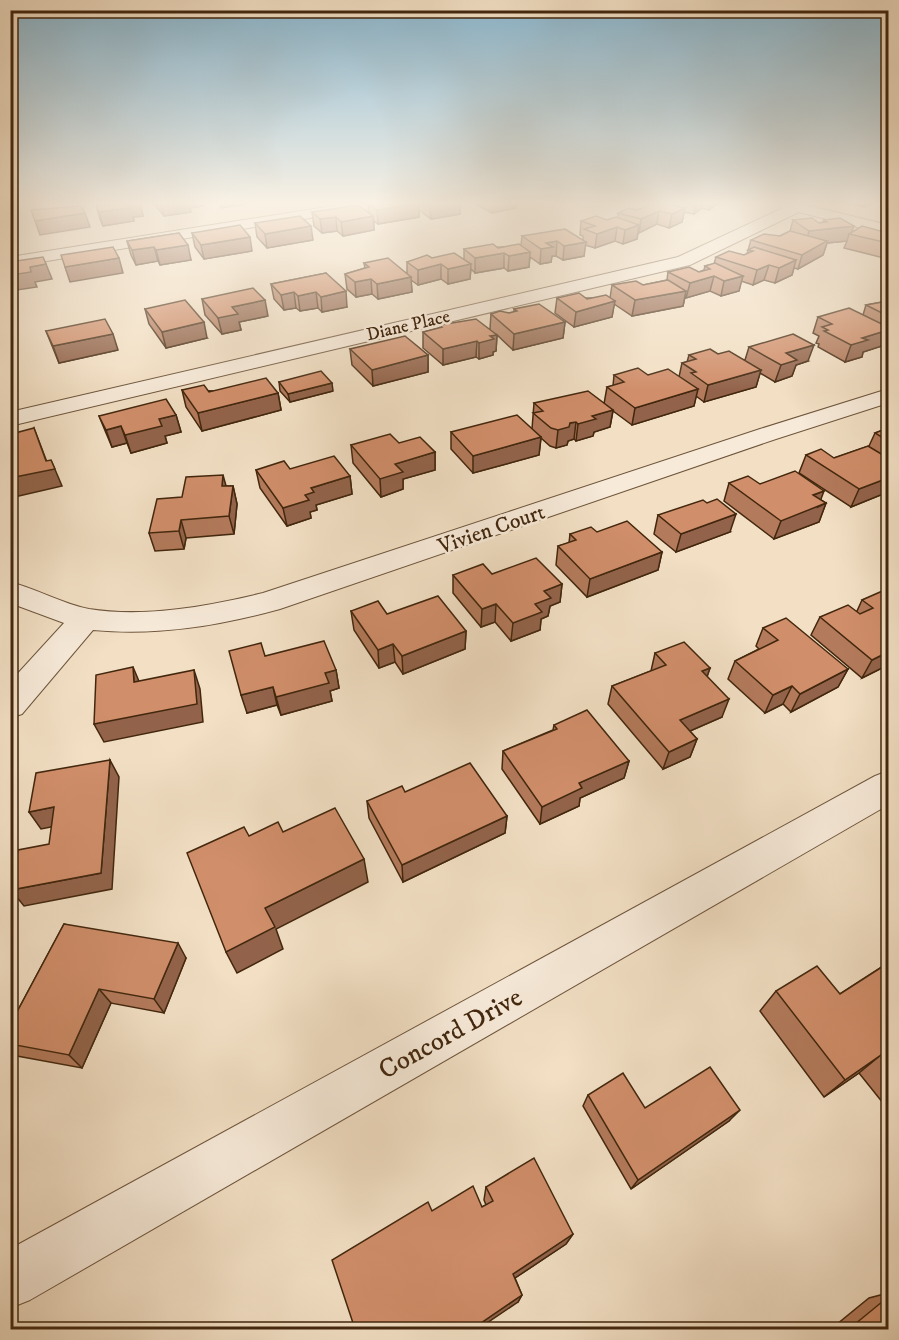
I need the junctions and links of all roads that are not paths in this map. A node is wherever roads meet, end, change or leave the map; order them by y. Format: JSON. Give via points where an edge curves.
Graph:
{"nodes":[{"id":1,"x":663,"y":267,"type":"edge"},
{"id":2,"x":888,"y":396,"type":"edge"},
{"id":3,"x":10,"y":419,"type":"edge"},
{"id":4,"x":10,"y":592,"type":"edge"},
{"id":5,"x":85,"y":619,"type":"junction"},
{"id":6,"x":10,"y":705,"type":"edge"},
{"id":7,"x":888,"y":787,"type":"edge"},
{"id":8,"x":10,"y":1280,"type":"edge"}],
"edges":[{"from":1,"to":3,"type":"street","name":"Diane Place"},
{"from":2,"to":5,"type":"street","name":"Vivien Court","via":[[269,602],[215,615],[164,621]]},
{"from":4,"to":5,"type":"street","name":"Vivien Court"},
{"from":5,"to":6,"type":"street"},
{"from":7,"to":8,"type":"street","name":"Concord Drive"}]}
